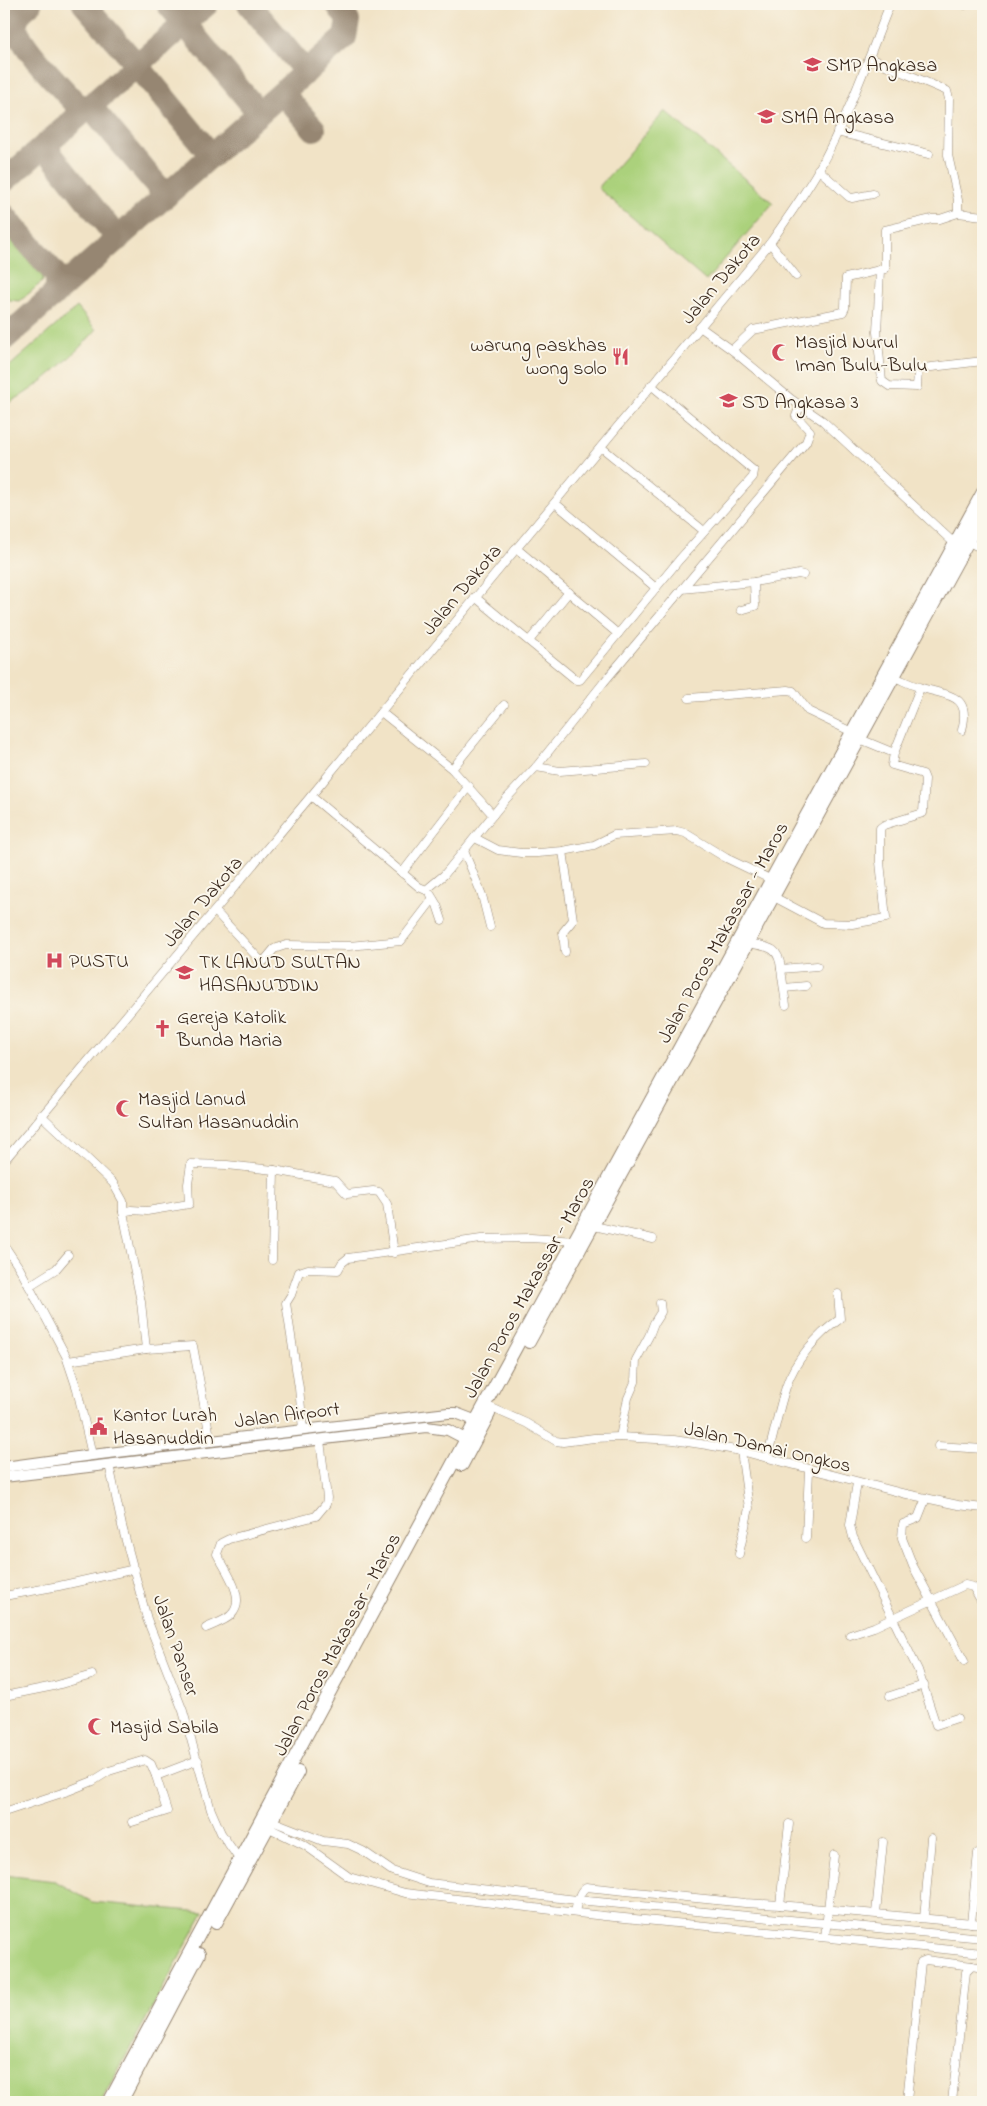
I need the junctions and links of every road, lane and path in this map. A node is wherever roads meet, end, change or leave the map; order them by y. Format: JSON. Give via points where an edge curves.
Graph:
{"nodes":[{"id":1,"x":890,"y":4,"type":"edge"},
{"id":2,"x":869,"y":58,"type":"junction"},
{"id":3,"x":837,"y":132,"type":"junction"},
{"id":4,"x":929,"y":154,"type":"dead end"},
{"id":5,"x":818,"y":169,"type":"junction"},
{"id":6,"x":874,"y":194,"type":"dead end"},
{"id":7,"x":958,"y":213,"type":"junction"},
{"id":8,"x":983,"y":216,"type":"edge"},
{"id":9,"x":770,"y":243,"type":"junction"},
{"id":10,"x":880,"y":270,"type":"junction"},
{"id":11,"x":796,"y":276,"type":"dead end"},
{"id":12,"x":700,"y":327,"type":"junction"},
{"id":13,"x":732,"y":350,"type":"junction"},
{"id":14,"x":983,"y":360,"type":"edge"},
{"id":15,"x":651,"y":385,"type":"junction"},
{"id":16,"x":800,"y":406,"type":"junction"},
{"id":17,"x":601,"y":447,"type":"junction"},
{"id":18,"x":983,"y":492,"type":"edge"},
{"id":19,"x":554,"y":502,"type":"junction"},
{"id":20,"x":983,"y":514,"type":"edge"},
{"id":21,"x":704,"y":531,"type":"junction"},
{"id":22,"x":961,"y":543,"type":"junction"},
{"id":23,"x":516,"y":548,"type":"junction"},
{"id":24,"x":983,"y":549,"type":"edge"},
{"id":25,"x":803,"y":575,"type":"dead end"},
{"id":26,"x":754,"y":582,"type":"junction"},
{"id":27,"x":656,"y":588,"type":"junction"},
{"id":28,"x":682,"y":589,"type":"junction"},
{"id":29,"x":569,"y":592,"type":"junction"},
{"id":30,"x":475,"y":597,"type":"junction"},
{"id":31,"x":741,"y":610,"type":"dead end"},
{"id":32,"x":618,"y":634,"type":"junction"},
{"id":33,"x":529,"y":641,"type":"junction"},
{"id":34,"x":894,"y":677,"type":"junction"},
{"id":35,"x":920,"y":688,"type":"junction"},
{"id":36,"x":689,"y":698,"type":"dead end"},
{"id":37,"x":504,"y":705,"type":"dead end"},
{"id":38,"x":380,"y":712,"type":"junction"},
{"id":39,"x":962,"y":730,"type":"dead end"},
{"id":40,"x":856,"y":735,"type":"junction"},
{"id":41,"x":894,"y":753,"type":"junction"},
{"id":42,"x":646,"y":764,"type":"dead end"},
{"id":43,"x":536,"y":767,"type":"junction"},
{"id":44,"x":452,"y":770,"type":"junction"},
{"id":45,"x":469,"y":786,"type":"junction"},
{"id":46,"x":311,"y":796,"type":"junction"},
{"id":47,"x":493,"y":815,"type":"junction"},
{"id":48,"x":475,"y":838,"type":"junction"},
{"id":49,"x":464,"y":851,"type":"junction"},
{"id":50,"x":564,"y":851,"type":"junction"},
{"id":51,"x":402,"y":873,"type":"junction"},
{"id":52,"x":772,"y":880,"type":"junction"},
{"id":53,"x":426,"y":890,"type":"junction"},
{"id":54,"x":774,"y":897,"type":"junction"},
{"id":55,"x":433,"y":899,"type":"junction"},
{"id":56,"x":215,"y":911,"type":"junction"},
{"id":57,"x":758,"y":916,"type":"junction"},
{"id":58,"x":442,"y":920,"type":"dead end"},
{"id":59,"x":490,"y":927,"type":"dead end"},
{"id":60,"x":748,"y":943,"type":"junction"},
{"id":61,"x":565,"y":952,"type":"dead end"},
{"id":62,"x":816,"y":966,"type":"dead end"},
{"id":63,"x":782,"y":969,"type":"junction"},
{"id":64,"x":806,"y":986,"type":"dead end"},
{"id":65,"x":784,"y":988,"type":"junction"},
{"id":66,"x":786,"y":1006,"type":"dead end"},
{"id":67,"x":41,"y":1116,"type":"junction"},
{"id":68,"x":4,"y":1162,"type":"edge"},
{"id":69,"x":274,"y":1170,"type":"junction"},
{"id":70,"x":123,"y":1212,"type":"junction"},
{"id":71,"x":594,"y":1226,"type":"junction"},
{"id":72,"x":653,"y":1239,"type":"dead end"},
{"id":73,"x":576,"y":1241,"type":"junction"},
{"id":74,"x":4,"y":1245,"type":"edge"},
{"id":75,"x":394,"y":1253,"type":"junction"},
{"id":76,"x":68,"y":1255,"type":"dead end"},
{"id":77,"x":272,"y":1260,"type":"dead end"},
{"id":78,"x":29,"y":1286,"type":"junction"},
{"id":79,"x":838,"y":1294,"type":"dead end"},
{"id":80,"x":660,"y":1303,"type":"dead end"},
{"id":81,"x":146,"y":1349,"type":"junction"},
{"id":82,"x":68,"y":1361,"type":"junction"},
{"id":83,"x":492,"y":1408,"type":"junction"},
{"id":84,"x":390,"y":1420,"type":"junction"},
{"id":85,"x":480,"y":1422,"type":"junction"},
{"id":86,"x":303,"y":1429,"type":"junction"},
{"id":87,"x":390,"y":1431,"type":"junction"},
{"id":88,"x":620,"y":1437,"type":"junction"},
{"id":89,"x":320,"y":1440,"type":"junction"},
{"id":90,"x":470,"y":1441,"type":"junction"},
{"id":91,"x":211,"y":1442,"type":"junction"},
{"id":92,"x":938,"y":1446,"type":"dead end"},
{"id":93,"x":983,"y":1449,"type":"edge"},
{"id":94,"x":740,"y":1452,"type":"junction"},
{"id":95,"x":92,"y":1455,"type":"junction"},
{"id":96,"x":129,"y":1456,"type":"junction"},
{"id":97,"x":767,"y":1458,"type":"junction"},
{"id":98,"x":110,"y":1464,"type":"junction"},
{"id":99,"x":4,"y":1467,"type":"edge"},
{"id":100,"x":809,"y":1470,"type":"junction"},
{"id":101,"x":4,"y":1477,"type":"edge"},
{"id":102,"x":857,"y":1483,"type":"junction"},
{"id":103,"x":926,"y":1498,"type":"junction"},
{"id":104,"x":983,"y":1508,"type":"edge"},
{"id":105,"x":806,"y":1538,"type":"dead end"},
{"id":106,"x":739,"y":1554,"type":"dead end"},
{"id":107,"x":135,"y":1569,"type":"junction"},
{"id":108,"x":4,"y":1596,"type":"edge"},
{"id":109,"x":931,"y":1600,"type":"junction"},
{"id":110,"x":983,"y":1604,"type":"edge"},
{"id":111,"x":893,"y":1618,"type":"junction"},
{"id":112,"x":206,"y":1628,"type":"dead end"},
{"id":113,"x":850,"y":1635,"type":"dead end"},
{"id":114,"x":964,"y":1661,"type":"dead end"},
{"id":115,"x":92,"y":1675,"type":"dead end"},
{"id":116,"x":924,"y":1685,"type":"junction"},
{"id":117,"x":4,"y":1696,"type":"edge"},
{"id":118,"x":890,"y":1696,"type":"dead end"},
{"id":119,"x":957,"y":1718,"type":"dead end"},
{"id":120,"x":198,"y":1760,"type":"junction"},
{"id":121,"x":156,"y":1776,"type":"junction"},
{"id":122,"x":4,"y":1812,"type":"edge"},
{"id":123,"x":132,"y":1822,"type":"dead end"},
{"id":124,"x":270,"y":1824,"type":"junction"},
{"id":125,"x":789,"y":1824,"type":"dead end"},
{"id":126,"x":931,"y":1838,"type":"dead end"},
{"id":127,"x":883,"y":1842,"type":"dead end"},
{"id":128,"x":978,"y":1853,"type":"dead end"},
{"id":129,"x":834,"y":1855,"type":"dead end"},
{"id":130,"x":240,"y":1859,"type":"junction"},
{"id":131,"x":578,"y":1900,"type":"junction"},
{"id":132,"x":780,"y":1905,"type":"junction"},
{"id":133,"x":678,"y":1909,"type":"junction"},
{"id":134,"x":828,"y":1910,"type":"junction"},
{"id":135,"x":575,"y":1912,"type":"junction"},
{"id":136,"x":876,"y":1913,"type":"junction"},
{"id":137,"x":924,"y":1918,"type":"junction"},
{"id":138,"x":675,"y":1923,"type":"junction"},
{"id":139,"x":826,"y":1923,"type":"junction"},
{"id":140,"x":971,"y":1923,"type":"junction"},
{"id":141,"x":983,"y":1924,"type":"edge"},
{"id":142,"x":825,"y":1937,"type":"junction"},
{"id":143,"x":983,"y":1938,"type":"edge"},
{"id":144,"x":983,"y":1953,"type":"edge"},
{"id":145,"x":972,"y":1966,"type":"junction"},
{"id":146,"x":983,"y":1968,"type":"edge"},
{"id":147,"x":907,"y":2101,"type":"edge"},
{"id":148,"x":109,"y":2102,"type":"edge"},
{"id":149,"x":121,"y":2102,"type":"edge"},
{"id":150,"x":952,"y":2102,"type":"edge"}],
"edges":[{"from":1,"to":2,"type":"street","name":"Jalan Dakota"},
{"from":2,"to":3,"type":"street","name":"Jalan Dakota"},
{"from":2,"to":7,"type":"street","via":[[947,91],[948,155]]},
{"from":3,"to":4,"type":"street"},
{"from":3,"to":5,"type":"street","name":"Jalan Dakota"},
{"from":5,"to":6,"type":"street","via":[[849,197]]},
{"from":5,"to":9,"type":"street","name":"Jalan Dakota"},
{"from":7,"to":8,"type":"street"},
{"from":7,"to":10,"type":"street","via":[[885,230],[885,269]]},
{"from":9,"to":11,"type":"street"},
{"from":9,"to":12,"type":"street","name":"Jalan Dakota"},
{"from":10,"to":13,"type":"street","via":[[846,278],[846,308],[843,312],[752,330]]},
{"from":10,"to":14,"type":"street","via":[[877,340],[885,385],[917,387],[918,371],[923,368]]},
{"from":12,"to":13,"type":"street"},
{"from":12,"to":15,"type":"street","name":"Jalan Dakota"},
{"from":13,"to":16,"type":"street"},
{"from":15,"to":17,"type":"street","name":"Jalan Dakota"},
{"from":15,"to":21,"type":"street","via":[[754,471],[753,477]]},
{"from":16,"to":22,"type":"street","via":[[823,421]]},
{"from":16,"to":28,"type":"street","via":[[796,416],[810,430],[806,442]]},
{"from":17,"to":19,"type":"street","name":"Jalan Dakota"},
{"from":17,"to":21,"type":"street"},
{"from":18,"to":22,"type":"highway","name":"Jalan Poros Makassar - Maros"},
{"from":19,"to":23,"type":"street","name":"Jalan Dakota"},
{"from":19,"to":27,"type":"street"},
{"from":20,"to":22,"type":"highway","name":"Jalan Poros Makassar - Maros"},
{"from":21,"to":27,"type":"street"},
{"from":22,"to":24,"type":"street"},
{"from":22,"to":34,"type":"highway","name":"Jalan Poros Makassar - Maros"},
{"from":22,"to":40,"type":"highway","name":"Jalan Poros Makassar - Maros"},
{"from":23,"to":29,"type":"street"},
{"from":23,"to":30,"type":"street","name":"Jalan Dakota"},
{"from":25,"to":26,"type":"street"},
{"from":26,"to":28,"type":"street"},
{"from":26,"to":31,"type":"street","via":[[755,606]]},
{"from":27,"to":32,"type":"street"},
{"from":28,"to":43,"type":"street"},
{"from":29,"to":32,"type":"street"},
{"from":29,"to":33,"type":"street"},
{"from":30,"to":33,"type":"street"},
{"from":30,"to":38,"type":"street","name":"Jalan Dakota"},
{"from":32,"to":33,"type":"street","via":[[578,681]]},
{"from":34,"to":35,"type":"street"},
{"from":34,"to":40,"type":"highway","name":"Jalan Poros Makassar - Maros"},
{"from":35,"to":39,"type":"street","via":[[950,694],[961,703],[964,712]]},
{"from":35,"to":41,"type":"street"},
{"from":36,"to":40,"type":"street","via":[[793,691],[808,711]]},
{"from":37,"to":44,"type":"street"},
{"from":38,"to":44,"type":"street"},
{"from":38,"to":46,"type":"street","name":"Jalan Dakota"},
{"from":40,"to":41,"type":"street"},
{"from":40,"to":52,"type":"highway","name":"Jalan Poros Makassar - Maros"},
{"from":40,"to":54,"type":"highway","name":"Jalan Poros Makassar - Maros"},
{"from":41,"to":54,"type":"street","via":[[892,764],[923,774],[923,813],[880,828],[886,918],[852,924],[823,923]]},
{"from":42,"to":43,"type":"street","via":[[560,771]]},
{"from":43,"to":47,"type":"street"},
{"from":44,"to":45,"type":"street"},
{"from":45,"to":47,"type":"street"},
{"from":45,"to":51,"type":"street"},
{"from":46,"to":51,"type":"street"},
{"from":46,"to":56,"type":"street","name":"Jalan Dakota"},
{"from":47,"to":48,"type":"street"},
{"from":48,"to":49,"type":"street"},
{"from":48,"to":50,"type":"street","via":[[509,852]]},
{"from":49,"to":53,"type":"street"},
{"from":49,"to":59,"type":"street","via":[[482,895]]},
{"from":50,"to":52,"type":"street","via":[[594,845],[614,835],[677,831]]},
{"from":50,"to":61,"type":"street","via":[[573,920],[563,932]]},
{"from":51,"to":53,"type":"street"},
{"from":52,"to":57,"type":"highway","name":"Jalan Poros Makassar - Maros"},
{"from":53,"to":55,"type":"street"},
{"from":54,"to":57,"type":"highway","name":"Jalan Poros Makassar - Maros"},
{"from":55,"to":56,"type":"street","via":[[401,942],[349,946],[286,945],[274,949],[264,961]]},
{"from":55,"to":58,"type":"street"},
{"from":56,"to":67,"type":"street","name":"Jalan Dakota"},
{"from":57,"to":60,"type":"highway","name":"Jalan Poros Makassar - Maros"},
{"from":57,"to":73,"type":"highway","name":"Jalan Poros Makassar - Maros"},
{"from":60,"to":63,"type":"street","via":[[775,951]]},
{"from":60,"to":71,"type":"highway","name":"Jalan Poros Makassar - Maros"},
{"from":62,"to":63,"type":"street"},
{"from":63,"to":65,"type":"street"},
{"from":64,"to":65,"type":"street"},
{"from":65,"to":66,"type":"street"},
{"from":67,"to":68,"type":"street","name":"Jalan Dakota"},
{"from":67,"to":70,"type":"street","via":[[113,1183],[124,1201]]},
{"from":69,"to":70,"type":"street","via":[[190,1164],[189,1204],[147,1212]]},
{"from":69,"to":75,"type":"street","via":[[334,1181],[347,1194],[379,1192],[387,1204]]},
{"from":69,"to":77,"type":"street"},
{"from":70,"to":81,"type":"street","via":[[141,1302]]},
{"from":71,"to":72,"type":"street"},
{"from":71,"to":83,"type":"highway","name":"Jalan Poros Makassar - Maros"},
{"from":73,"to":75,"type":"street","via":[[481,1239]]},
{"from":73,"to":85,"type":"highway","name":"Jalan Poros Makassar - Maros"},
{"from":74,"to":78,"type":"street"},
{"from":75,"to":86,"type":"street","via":[[348,1258],[338,1270],[298,1272],[286,1303]]},
{"from":76,"to":78,"type":"street","via":[[56,1269]]},
{"from":78,"to":82,"type":"street"},
{"from":79,"to":97,"type":"street","via":[[840,1320],[816,1339],[786,1386]]},
{"from":80,"to":88,"type":"street","via":[[661,1312],[635,1363],[635,1382],[628,1398]]},
{"from":81,"to":82,"type":"street"},
{"from":81,"to":91,"type":"street","via":[[193,1346]]},
{"from":82,"to":95,"type":"street"},
{"from":83,"to":85,"type":"highway","name":"Jalan Poros Makassar - Maros"},
{"from":83,"to":88,"type":"street","name":"Jalan Damai Ongkos","via":[[556,1441]]},
{"from":84,"to":85,"type":"street","name":"Jalan Airport","via":[[456,1412]]},
{"from":84,"to":86,"type":"street","name":"Jalan Airport"},
{"from":84,"to":87,"type":"street"},
{"from":85,"to":90,"type":"highway","name":"Jalan Poros Makassar - Maros"},
{"from":86,"to":91,"type":"street","name":"Jalan Airport"},
{"from":87,"to":89,"type":"street","name":"Jalan Airport"},
{"from":87,"to":90,"type":"street","name":"Jalan Airport","via":[[439,1428]]},
{"from":88,"to":94,"type":"street","name":"Jalan Damai Ongkos","via":[[674,1440]]},
{"from":89,"to":96,"type":"street","name":"Jalan Airport"},
{"from":89,"to":112,"type":"street","via":[[326,1504],[316,1516],[221,1543],[217,1554],[238,1599],[237,1608],[230,1616]]},
{"from":90,"to":124,"type":"highway","name":"Jalan Poros Makassar - Maros"},
{"from":90,"to":130,"type":"highway","name":"Jalan Poros Makassar - Maros"},
{"from":91,"to":96,"type":"street","name":"Jalan Airport"},
{"from":92,"to":93,"type":"street"},
{"from":94,"to":97,"type":"street","name":"Jalan Damai Ongkos"},
{"from":94,"to":106,"type":"street","via":[[749,1508]]},
{"from":95,"to":96,"type":"street","name":"Jalan Airport"},
{"from":95,"to":99,"type":"street","name":"Jalan Airport"},
{"from":96,"to":98,"type":"street","name":"Jalan Airport"},
{"from":97,"to":100,"type":"street","name":"Jalan Damai Ongkos"},
{"from":98,"to":101,"type":"street","name":"Jalan Airport"},
{"from":98,"to":107,"type":"street","name":"Jalan Panser","via":[[122,1526]]},
{"from":100,"to":102,"type":"street","name":"Jalan Damai Ongkos"},
{"from":100,"to":105,"type":"street"},
{"from":102,"to":103,"type":"street","name":"Jalan Damai Ongkos"},
{"from":102,"to":111,"type":"street","via":[[850,1529]]},
{"from":103,"to":104,"type":"street","name":"Jalan Damai Ongkos"},
{"from":103,"to":109,"type":"street","via":[[918,1518],[903,1524],[902,1538]]},
{"from":107,"to":108,"type":"street"},
{"from":107,"to":120,"type":"street","name":"Jalan Panser","via":[[147,1619],[183,1711]]},
{"from":109,"to":110,"type":"street","via":[[970,1585]]},
{"from":109,"to":111,"type":"street"},
{"from":109,"to":114,"type":"street"},
{"from":111,"to":113,"type":"street"},
{"from":111,"to":116,"type":"street"},
{"from":115,"to":117,"type":"street"},
{"from":116,"to":118,"type":"street"},
{"from":116,"to":119,"type":"street","via":[[936,1725]]},
{"from":120,"to":121,"type":"street"},
{"from":120,"to":130,"type":"street","name":"Jalan Panser","via":[[216,1824]]},
{"from":121,"to":122,"type":"street","via":[[151,1764],[145,1760]]},
{"from":121,"to":123,"type":"street","via":[[168,1811]]},
{"from":124,"to":131,"type":"street","via":[[323,1841],[348,1844],[408,1878]]},
{"from":124,"to":135,"type":"street","via":[[349,1877],[382,1887],[405,1893]]},
{"from":124,"to":149,"type":"highway","name":"Jalan Poros Makassar - Maros"},
{"from":125,"to":132,"type":"street"},
{"from":126,"to":137,"type":"street"},
{"from":127,"to":136,"type":"street"},
{"from":128,"to":140,"type":"street"},
{"from":129,"to":134,"type":"street"},
{"from":130,"to":148,"type":"highway","name":"Jalan Poros Makassar - Maros"},
{"from":131,"to":132,"type":"street","via":[[586,1887]]},
{"from":131,"to":133,"type":"street"},
{"from":131,"to":135,"type":"street"},
{"from":132,"to":134,"type":"street"},
{"from":133,"to":138,"type":"street"},
{"from":133,"to":139,"type":"street"},
{"from":134,"to":136,"type":"street"},
{"from":134,"to":139,"type":"street"},
{"from":135,"to":138,"type":"street"},
{"from":136,"to":137,"type":"street"},
{"from":137,"to":140,"type":"street"},
{"from":138,"to":142,"type":"street"},
{"from":139,"to":142,"type":"street"},
{"from":139,"to":143,"type":"street"},
{"from":140,"to":141,"type":"street"},
{"from":142,"to":144,"type":"street"},
{"from":145,"to":146,"type":"street"},
{"from":145,"to":147,"type":"street","via":[[921,1962]]},
{"from":145,"to":150,"type":"street","via":[[966,1972]]}]}
